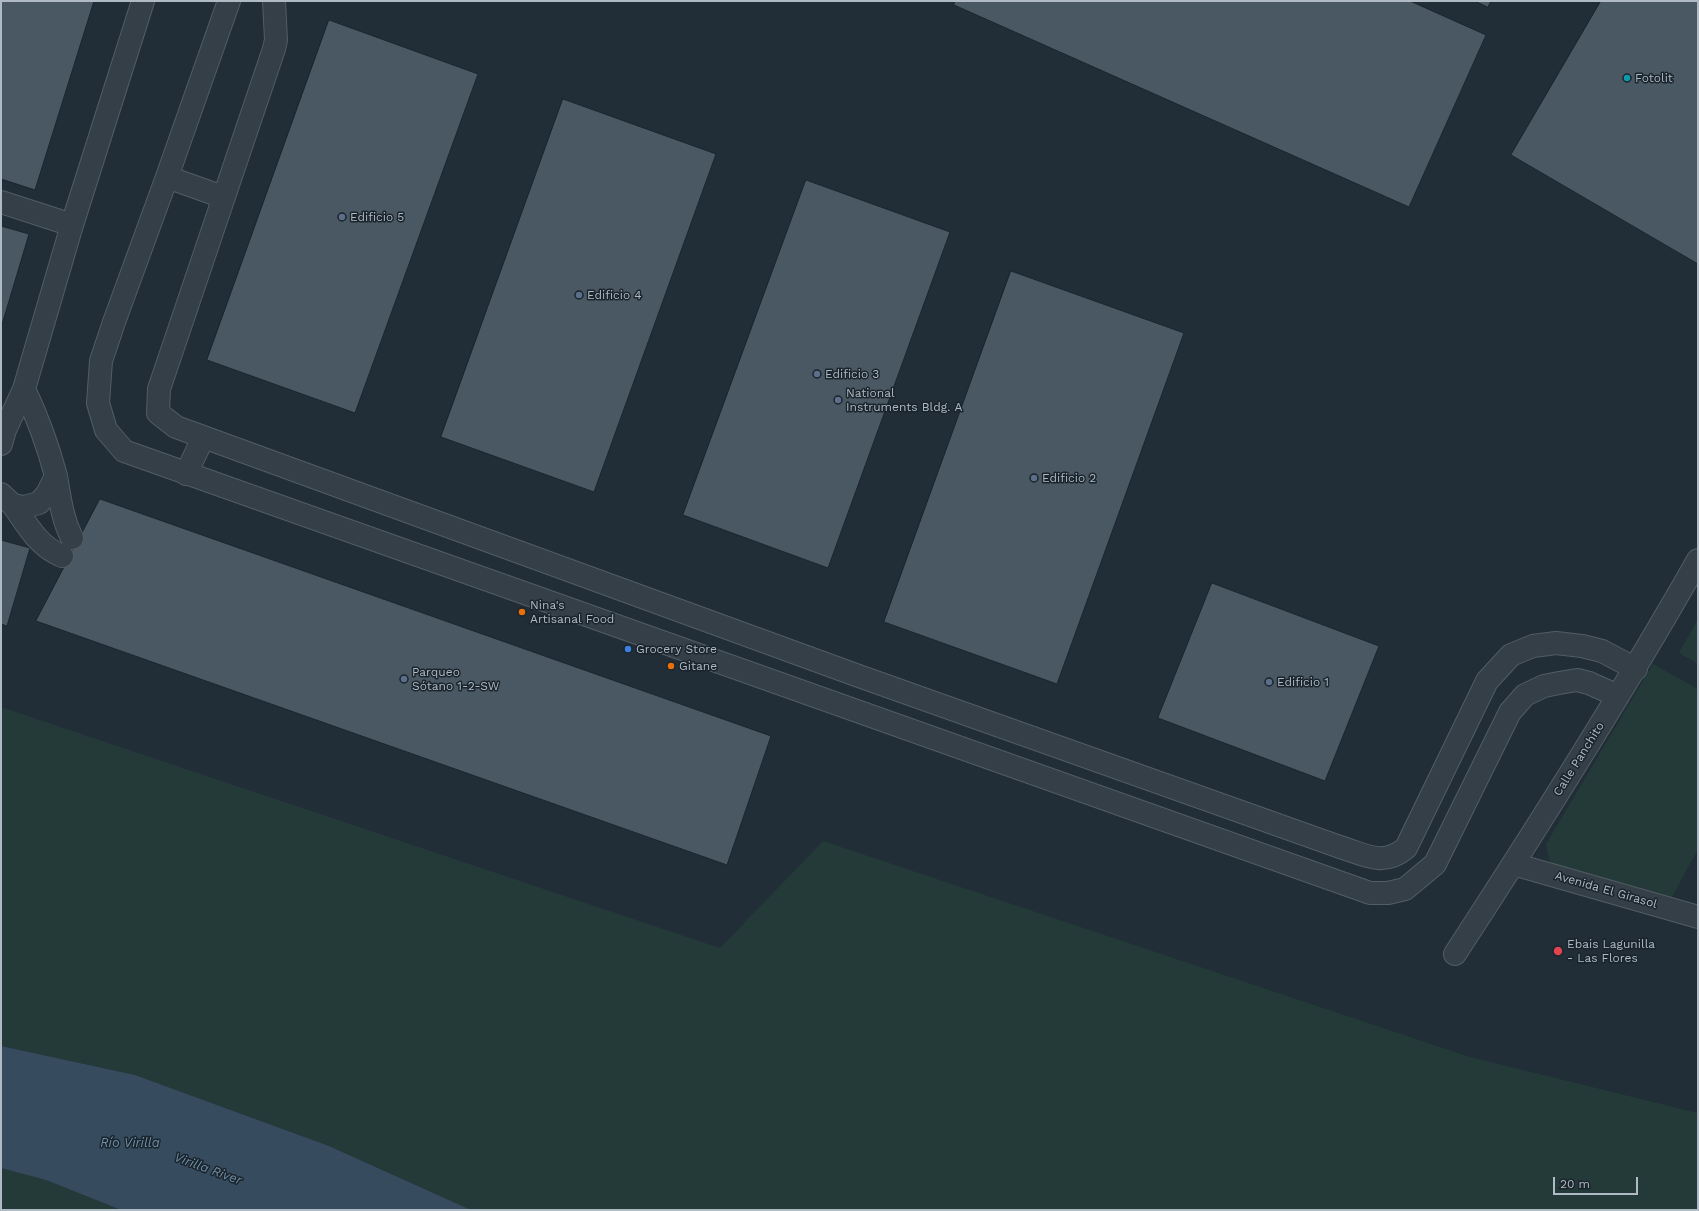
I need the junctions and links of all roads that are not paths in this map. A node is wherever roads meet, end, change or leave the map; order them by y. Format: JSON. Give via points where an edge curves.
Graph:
{"nodes":[{"id":1,"x":143,"y":1,"type":"edge"},
{"id":2,"x":229,"y":1,"type":"edge"},
{"id":3,"x":274,"y":1,"type":"edge"},
{"id":4,"x":168,"y":177,"type":"junction"},
{"id":5,"x":223,"y":197,"type":"junction"},
{"id":6,"x":1,"y":202,"type":"edge"},
{"id":7,"x":72,"y":225,"type":"junction"},
{"id":8,"x":24,"y":389,"type":"junction"},
{"id":9,"x":203,"y":438,"type":"junction"},
{"id":10,"x":1,"y":444,"type":"edge"},
{"id":11,"x":186,"y":474,"type":"junction"},
{"id":12,"x":56,"y":476,"type":"junction"},
{"id":13,"x":7,"y":499,"type":"edge"},
{"id":14,"x":1698,"y":560,"type":"edge"},
{"id":15,"x":1636,"y":669,"type":"junction"},
{"id":16,"x":1618,"y":696,"type":"junction"},
{"id":17,"x":990,"y":722,"type":"junction"},
{"id":18,"x":977,"y":753,"type":"junction"},
{"id":19,"x":1513,"y":864,"type":"junction"},
{"id":20,"x":1698,"y":917,"type":"edge"},
{"id":21,"x":1454,"y":954,"type":"dead end"}],
"edges":[{"from":1,"to":7,"type":"street"},
{"from":2,"to":4,"type":"street"},
{"from":3,"to":5,"type":"street","via":[[274,49]]},
{"from":4,"to":5,"type":"street"},
{"from":4,"to":11,"type":"street","via":[[114,322],[102,361],[98,403],[106,430],[124,451]]},
{"from":5,"to":9,"type":"street","via":[[159,389],[158,413],[176,427]]},
{"from":6,"to":7,"type":"street"},
{"from":7,"to":8,"type":"street"},
{"from":8,"to":10,"type":"street"},
{"from":8,"to":12,"type":"street","via":[[49,448]]},
{"from":9,"to":11,"type":"street"},
{"from":9,"to":17,"type":"street","via":[[856,676]]},
{"from":11,"to":18,"type":"street"},
{"from":12,"to":13,"type":"street","via":[[39,503],[24,507]]},
{"from":12,"to":13,"type":"street","via":[[67,547],[50,551],[38,540]]},
{"from":14,"to":15,"type":"street","name":"Calle Panchito"},
{"from":15,"to":16,"type":"street","name":"Calle Panchito"},
{"from":15,"to":17,"type":"street","via":[[1602,651],[1576,645],[1556,643],[1532,646],[1511,655],[1486,681],[1406,848],[1397,856],[1388,859],[1340,847]]},
{"from":16,"to":18,"type":"street","via":[[1577,680],[1544,686],[1525,695],[1510,712],[1435,864],[1405,889],[1388,893],[1370,893]]},
{"from":16,"to":19,"type":"street","name":"Calle Panchito"},
{"from":17,"to":18,"type":"street"},
{"from":19,"to":20,"type":"street","name":"Avenida El Girasol"},
{"from":19,"to":21,"type":"street","name":"Calle Panchito"}]}
